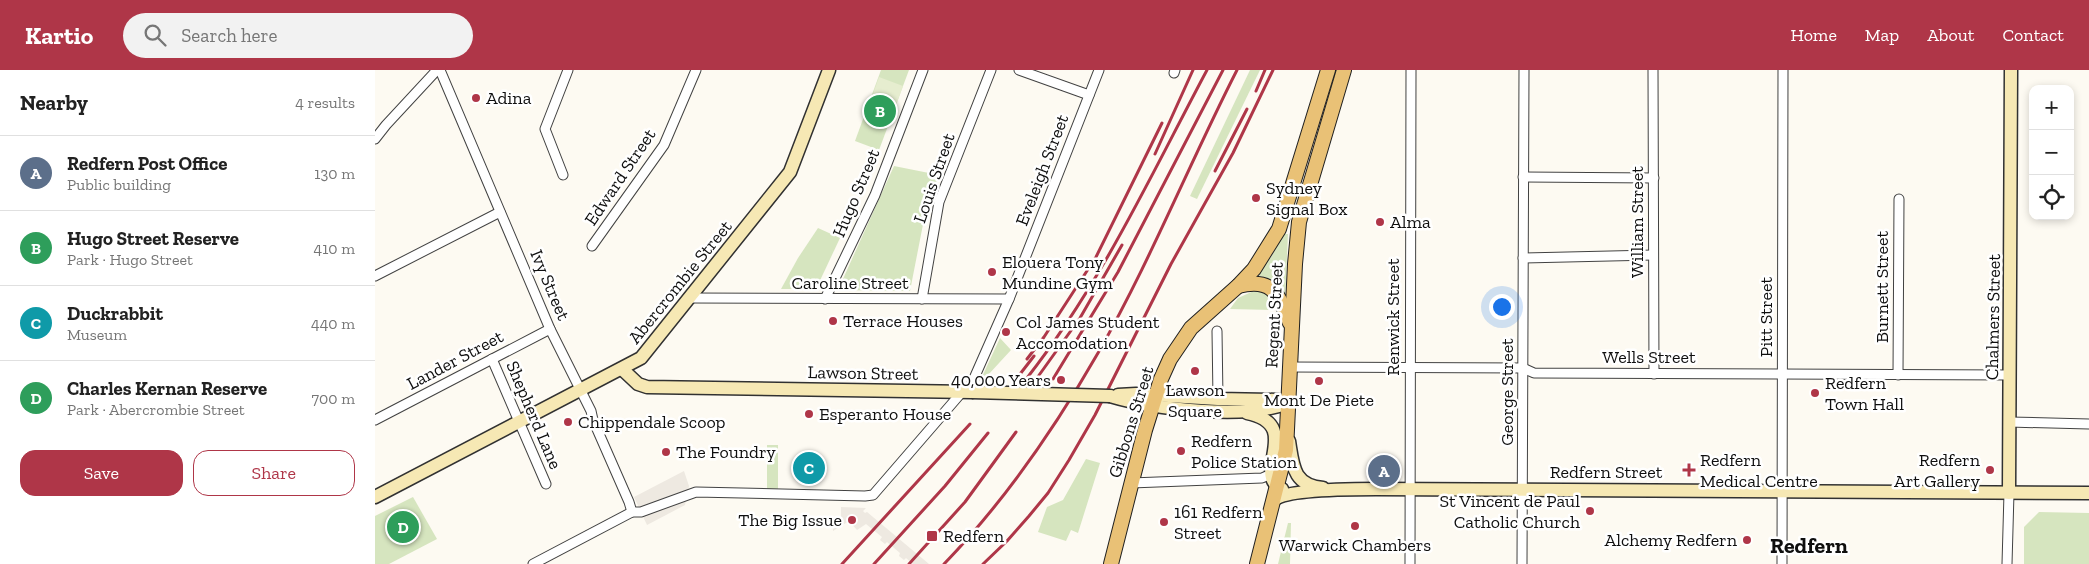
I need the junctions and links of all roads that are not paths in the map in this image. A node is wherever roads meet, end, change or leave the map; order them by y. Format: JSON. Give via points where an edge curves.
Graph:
{"nodes":[{"id":1,"x":438,"y":70,"type":"edge"},
{"id":2,"x":568,"y":70,"type":"edge"},
{"id":3,"x":696,"y":70,"type":"edge"},
{"id":4,"x":829,"y":70,"type":"edge"},
{"id":5,"x":923,"y":70,"type":"edge"},
{"id":6,"x":991,"y":70,"type":"edge"},
{"id":7,"x":1019,"y":70,"type":"edge"},
{"id":8,"x":1099,"y":70,"type":"edge"},
{"id":9,"x":1328,"y":70,"type":"edge"},
{"id":10,"x":1344,"y":70,"type":"edge"},
{"id":11,"x":1411,"y":70,"type":"edge"},
{"id":12,"x":1524,"y":70,"type":"edge"},
{"id":13,"x":1653,"y":70,"type":"edge"},
{"id":14,"x":1783,"y":70,"type":"edge"},
{"id":15,"x":2011,"y":70,"type":"edge"},
{"id":16,"x":1089,"y":95,"type":"junction"},
{"id":17,"x":375,"y":139,"type":"edge"},
{"id":18,"x":563,"y":175,"type":"dead end"},
{"id":19,"x":1523,"y":178,"type":"junction"},
{"id":20,"x":1654,"y":178,"type":"junction"},
{"id":21,"x":1899,"y":198,"type":"dead end"},
{"id":22,"x":500,"y":212,"type":"junction"},
{"id":23,"x":592,"y":246,"type":"dead end"},
{"id":24,"x":1653,"y":255,"type":"junction"},
{"id":25,"x":1523,"y":258,"type":"junction"},
{"id":26,"x":375,"y":276,"type":"edge"},
{"id":27,"x":1238,"y":286,"type":"junction"},
{"id":28,"x":690,"y":298,"type":"junction"},
{"id":29,"x":825,"y":299,"type":"junction"},
{"id":30,"x":922,"y":299,"type":"junction"},
{"id":31,"x":1009,"y":299,"type":"junction"},
{"id":32,"x":1292,"y":326,"type":"junction"},
{"id":33,"x":550,"y":329,"type":"junction"},
{"id":34,"x":1217,"y":331,"type":"dead end"},
{"id":35,"x":492,"y":359,"type":"junction"},
{"id":36,"x":1289,"y":367,"type":"junction"},
{"id":37,"x":1409,"y":368,"type":"junction"},
{"id":38,"x":1523,"y":368,"type":"junction"},
{"id":39,"x":622,"y":369,"type":"junction"},
{"id":40,"x":1654,"y":374,"type":"junction"},
{"id":41,"x":1782,"y":374,"type":"junction"},
{"id":42,"x":1898,"y":375,"type":"junction"},
{"id":43,"x":2010,"y":375,"type":"junction"},
{"id":44,"x":580,"y":390,"type":"junction"},
{"id":45,"x":967,"y":392,"type":"junction"},
{"id":46,"x":1153,"y":400,"type":"junction"},
{"id":47,"x":1218,"y":400,"type":"junction"},
{"id":48,"x":1288,"y":403,"type":"junction"},
{"id":49,"x":1238,"y":411,"type":"junction"},
{"id":50,"x":375,"y":420,"type":"edge"},
{"id":51,"x":519,"y":421,"type":"junction"},
{"id":52,"x":2009,"y":422,"type":"junction"},
{"id":53,"x":2089,"y":424,"type":"edge"},
{"id":54,"x":1288,"y":432,"type":"junction"},
{"id":55,"x":1271,"y":474,"type":"junction"},
{"id":56,"x":1131,"y":483,"type":"junction"},
{"id":57,"x":546,"y":484,"type":"dead end"},
{"id":58,"x":1410,"y":488,"type":"junction"},
{"id":59,"x":1334,"y":489,"type":"junction"},
{"id":60,"x":1523,"y":489,"type":"junction"},
{"id":61,"x":1783,"y":490,"type":"junction"},
{"id":62,"x":2009,"y":493,"type":"junction"},
{"id":63,"x":2089,"y":493,"type":"edge"},
{"id":64,"x":1276,"y":494,"type":"junction"},
{"id":65,"x":375,"y":497,"type":"edge"},
{"id":66,"x":632,"y":512,"type":"junction"},
{"id":67,"x":533,"y":564,"type":"edge"},
{"id":68,"x":1111,"y":564,"type":"edge"},
{"id":69,"x":1257,"y":564,"type":"edge"},
{"id":70,"x":1410,"y":564,"type":"edge"},
{"id":71,"x":1522,"y":564,"type":"edge"},
{"id":72,"x":1782,"y":564,"type":"edge"},
{"id":73,"x":2007,"y":564,"type":"edge"}],
"edges":[{"from":1,"to":17,"type":"street"},
{"from":1,"to":22,"type":"street","name":"Ivy Street"},
{"from":2,"to":18,"type":"street","via":[[545,129]]},
{"from":3,"to":23,"type":"street","name":"Edward Street","via":[[664,145]]},
{"from":4,"to":28,"type":"street","name":"Abercrombie Street","via":[[790,172]]},
{"from":5,"to":29,"type":"street","name":"Hugo Street","via":[[875,195]]},
{"from":6,"to":30,"type":"street","name":"Louis Street","via":[[939,202]]},
{"from":7,"to":16,"type":"street"},
{"from":8,"to":16,"type":"street","name":"Eveleigh Street"},
{"from":9,"to":27,"type":"main road","name":"Regent Street","via":[[1279,229],[1261,260]]},
{"from":10,"to":32,"type":"main road","name":"Regent Street","via":[[1301,213]]},
{"from":11,"to":37,"type":"street","name":"Renwick Street"},
{"from":12,"to":19,"type":"street","name":"George Street"},
{"from":13,"to":20,"type":"street","name":"William Street"},
{"from":14,"to":41,"type":"street","name":"Pitt Street"},
{"from":15,"to":43,"type":"street","name":"Chalmers Street"},
{"from":16,"to":31,"type":"street","name":"Eveleigh Street"},
{"from":19,"to":20,"type":"street"},
{"from":19,"to":25,"type":"street","name":"George Street"},
{"from":20,"to":24,"type":"street","name":"William Street"},
{"from":21,"to":42,"type":"street","name":"Burnett Street"},
{"from":22,"to":26,"type":"street"},
{"from":22,"to":33,"type":"street","name":"Ivy Street"},
{"from":24,"to":25,"type":"street"},
{"from":24,"to":40,"type":"street","name":"William Street"},
{"from":25,"to":38,"type":"street","name":"George Street"},
{"from":27,"to":32,"type":"main road","via":[[1255,283],[1269,286],[1278,296]]},
{"from":27,"to":46,"type":"main road","name":"Gibbons Street","via":[[1191,328],[1170,359]]},
{"from":28,"to":29,"type":"street","name":"Caroline Street"},
{"from":28,"to":39,"type":"street","name":"Abercrombie Street","via":[[641,358]]},
{"from":29,"to":30,"type":"street","name":"Caroline Street"},
{"from":30,"to":31,"type":"street","name":"Caroline Street"},
{"from":31,"to":45,"type":"street","name":"Eveleigh Street"},
{"from":32,"to":36,"type":"main road","name":"Regent Street"},
{"from":33,"to":35,"type":"street","name":"Lander Street"},
{"from":33,"to":44,"type":"street","name":"Ivy Street"},
{"from":34,"to":47,"type":"street"},
{"from":35,"to":50,"type":"street","name":"Lander Street"},
{"from":35,"to":51,"type":"street","name":"Shepherd Lane"},
{"from":36,"to":37,"type":"street","name":"Wells Street"},
{"from":36,"to":48,"type":"main road","name":"Regent Street"},
{"from":37,"to":38,"type":"street","name":"Wells Street"},
{"from":37,"to":58,"type":"street","name":"Renwick Street"},
{"from":38,"to":40,"type":"street","name":"Wells Street","via":[[1534,373]]},
{"from":38,"to":60,"type":"street","name":"George Street"},
{"from":39,"to":44,"type":"street","name":"Abercrombie Street"},
{"from":39,"to":45,"type":"street","name":"Lawson Street","via":[[638,384],[647,387]]},
{"from":40,"to":41,"type":"street","name":"Wells Street"},
{"from":41,"to":42,"type":"street","name":"Wells Street"},
{"from":41,"to":61,"type":"street","name":"Pitt Street"},
{"from":42,"to":43,"type":"street","name":"Wells Street"},
{"from":43,"to":52,"type":"street","name":"Chalmers Street"},
{"from":44,"to":51,"type":"street","name":"Abercrombie Street"},
{"from":44,"to":66,"type":"street","name":"Ivy Street"},
{"from":45,"to":46,"type":"street","name":"Lawson Street","bridge":true,"via":[[1136,394]]},
{"from":45,"to":66,"type":"street","name":"Eveleigh Street","via":[[873,495],[696,492],[641,512]]},
{"from":46,"to":47,"type":"street"},
{"from":46,"to":49,"type":"street"},
{"from":46,"to":56,"type":"main road","name":"Gibbons Street"},
{"from":47,"to":48,"type":"street"},
{"from":48,"to":49,"type":"street"},
{"from":48,"to":54,"type":"main road","name":"Regent Street"},
{"from":49,"to":55,"type":"street","via":[[1261,417],[1272,426],[1275,439]]},
{"from":51,"to":57,"type":"street","name":"Shepherd Lane"},
{"from":51,"to":65,"type":"street","name":"Abercrombie Street"},
{"from":52,"to":53,"type":"street"},
{"from":52,"to":62,"type":"street","name":"Chalmers Street"},
{"from":54,"to":59,"type":"street","via":[[1297,476],[1311,486]]},
{"from":54,"to":64,"type":"main road","name":"Regent Street"},
{"from":55,"to":56,"type":"street","via":[[1261,478]]},
{"from":55,"to":64,"type":"street"},
{"from":56,"to":68,"type":"main road","name":"Gibbons Street"},
{"from":58,"to":59,"type":"street","name":"Redfern Street"},
{"from":58,"to":60,"type":"street","name":"Redfern Street"},
{"from":58,"to":70,"type":"street","name":"Renwick Street"},
{"from":59,"to":64,"type":"street","name":"Redfern Street"},
{"from":60,"to":61,"type":"street","name":"Redfern Street"},
{"from":60,"to":71,"type":"street","name":"George Street"},
{"from":61,"to":62,"type":"street","name":"Redfern Street"},
{"from":61,"to":72,"type":"street","name":"Pitt Street"},
{"from":62,"to":63,"type":"street","name":"Redfern Street"},
{"from":62,"to":73,"type":"street","name":"Chalmers Street"},
{"from":64,"to":69,"type":"main road","name":"Regent Street"},
{"from":66,"to":67,"type":"street"}]}
